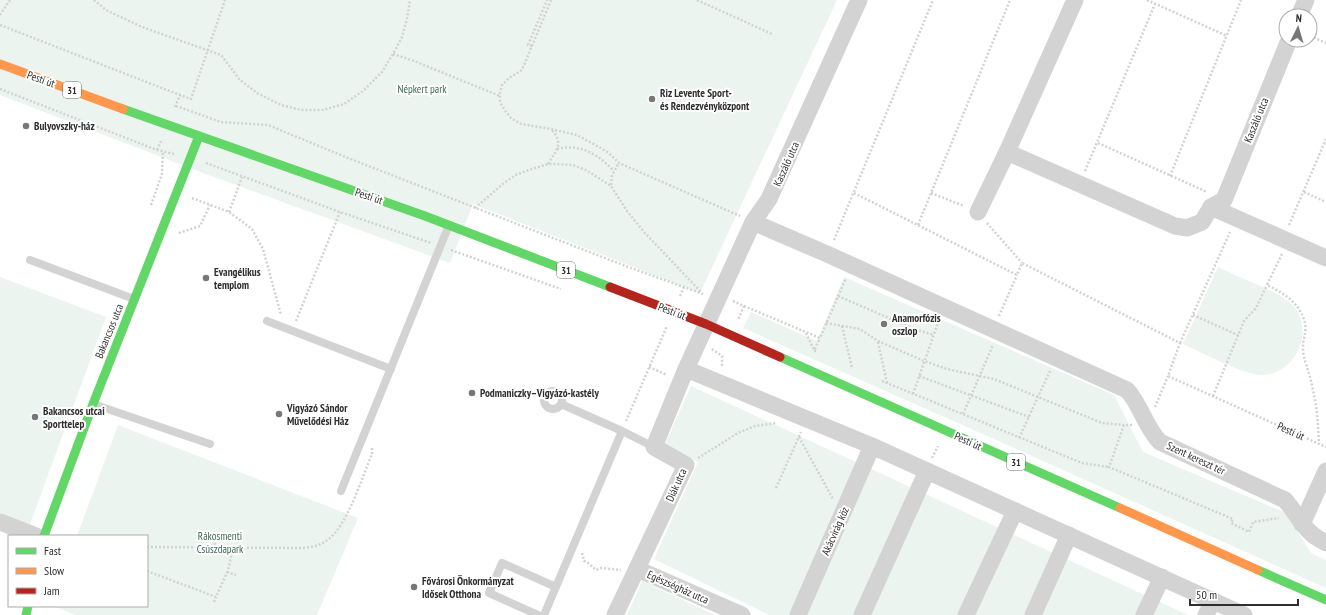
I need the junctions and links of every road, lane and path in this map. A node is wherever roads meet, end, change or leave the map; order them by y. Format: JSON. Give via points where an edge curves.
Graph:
{"nodes":[{"id":1,"x":10,"y":0,"type":"edge"},
{"id":2,"x":94,"y":0,"type":"edge"},
{"id":3,"x":225,"y":0,"type":"edge"},
{"id":4,"x":410,"y":0,"type":"edge"},
{"id":5,"x":546,"y":0,"type":"edge"},
{"id":6,"x":551,"y":0,"type":"edge"},
{"id":7,"x":697,"y":0,"type":"edge"},
{"id":8,"x":859,"y":0,"type":"edge"},
{"id":9,"x":933,"y":0,"type":"edge"},
{"id":10,"x":1010,"y":0,"type":"edge"},
{"id":11,"x":1075,"y":0,"type":"edge"},
{"id":12,"x":1147,"y":0,"type":"edge"},
{"id":13,"x":1241,"y":0,"type":"edge"},
{"id":14,"x":1155,"y":4,"type":"junction"},
{"id":15,"x":0,"y":15,"type":"edge"},
{"id":16,"x":0,"y":25,"type":"edge"},
{"id":17,"x":772,"y":34,"type":"dead end"},
{"id":18,"x":1227,"y":36,"type":"junction"},
{"id":19,"x":532,"y":46,"type":"junction"},
{"id":20,"x":1285,"y":48,"type":"edge"},
{"id":21,"x":208,"y":50,"type":"junction"},
{"id":22,"x":393,"y":54,"type":"junction"},
{"id":23,"x":0,"y":64,"type":"edge"},
{"id":24,"x":0,"y":89,"type":"edge"},
{"id":25,"x":180,"y":95,"type":"junction"},
{"id":26,"x":500,"y":96,"type":"junction"},
{"id":27,"x":176,"y":106,"type":"junction"},
{"id":28,"x":167,"y":125,"type":"junction"},
{"id":29,"x":551,"y":129,"type":"junction"},
{"id":30,"x":199,"y":136,"type":"junction"},
{"id":31,"x":1326,"y":139,"type":"edge"},
{"id":32,"x":1098,"y":143,"type":"junction"},
{"id":33,"x":557,"y":149,"type":"junction"},
{"id":34,"x":157,"y":150,"type":"junction"},
{"id":35,"x":163,"y":151,"type":"dead end"},
{"id":36,"x":1007,"y":152,"type":"junction"},
{"id":37,"x":619,"y":163,"type":"junction"},
{"id":38,"x":548,"y":164,"type":"junction"},
{"id":39,"x":614,"y":171,"type":"junction"},
{"id":40,"x":1170,"y":176,"type":"junction"},
{"id":41,"x":242,"y":177,"type":"dead end"},
{"id":42,"x":1080,"y":185,"type":"junction"},
{"id":43,"x":611,"y":186,"type":"junction"},
{"id":44,"x":177,"y":192,"type":"junction"},
{"id":45,"x":1304,"y":192,"type":"junction"},
{"id":46,"x":854,"y":193,"type":"junction"},
{"id":47,"x":931,"y":193,"type":"junction"},
{"id":48,"x":1326,"y":202,"type":"edge"},
{"id":49,"x":1217,"y":203,"type":"junction"},
{"id":50,"x":210,"y":205,"type":"junction"},
{"id":51,"x":475,"y":208,"type":"junction"},
{"id":52,"x":229,"y":212,"type":"junction"},
{"id":53,"x":340,"y":212,"type":"dead end"},
{"id":54,"x":978,"y":212,"type":"junction"},
{"id":55,"x":1236,"y":218,"type":"junction"},
{"id":56,"x":753,"y":222,"type":"junction"},
{"id":57,"x":449,"y":225,"type":"junction"},
{"id":58,"x":918,"y":225,"type":"junction"},
{"id":59,"x":159,"y":239,"type":"junction"},
{"id":60,"x":1285,"y":241,"type":"junction"},
{"id":61,"x":827,"y":254,"type":"junction"},
{"id":62,"x":1326,"y":258,"type":"edge"},
{"id":63,"x":30,"y":260,"type":"dead end"},
{"id":64,"x":1022,"y":263,"type":"junction"},
{"id":65,"x":851,"y":265,"type":"junction"},
{"id":66,"x":1017,"y":275,"type":"junction"},
{"id":67,"x":1267,"y":285,"type":"junction"},
{"id":68,"x":838,"y":296,"type":"junction"},
{"id":69,"x":135,"y":300,"type":"junction"},
{"id":70,"x":744,"y":306,"type":"dead end"},
{"id":71,"x":944,"y":307,"type":"junction"},
{"id":72,"x":1193,"y":314,"type":"junction"},
{"id":73,"x":267,"y":321,"type":"dead end"},
{"id":74,"x":826,"y":323,"type":"junction"},
{"id":75,"x":706,"y":324,"type":"junction"},
{"id":76,"x":842,"y":326,"type":"junction"},
{"id":77,"x":666,"y":327,"type":"dead end"},
{"id":78,"x":289,"y":330,"type":"junction"},
{"id":79,"x":996,"y":330,"type":"junction"},
{"id":80,"x":806,"y":332,"type":"junction"},
{"id":81,"x":934,"y":335,"type":"junction"},
{"id":82,"x":1238,"y":335,"type":"junction"},
{"id":83,"x":820,"y":338,"type":"junction"},
{"id":84,"x":699,"y":340,"type":"junction"},
{"id":85,"x":878,"y":341,"type":"junction"},
{"id":86,"x":1180,"y":343,"type":"junction"},
{"id":87,"x":814,"y":351,"type":"junction"},
{"id":88,"x":820,"y":354,"type":"dead end"},
{"id":89,"x":1056,"y":357,"type":"junction"},
{"id":90,"x":924,"y":361,"type":"junction"},
{"id":91,"x":845,"y":365,"type":"dead end"},
{"id":92,"x":649,"y":367,"type":"junction"},
{"id":93,"x":852,"y":368,"type":"junction"},
{"id":94,"x":391,"y":369,"type":"junction"},
{"id":95,"x":857,"y":370,"type":"dead end"},
{"id":96,"x":684,"y":375,"type":"junction"},
{"id":97,"x":919,"y":376,"type":"junction"},
{"id":98,"x":979,"y":376,"type":"junction"},
{"id":99,"x":1168,"y":376,"type":"junction"},
{"id":100,"x":881,"y":381,"type":"dead end"},
{"id":101,"x":722,"y":383,"type":"junction"},
{"id":102,"x":887,"y":383,"type":"junction"},
{"id":103,"x":913,"y":394,"type":"junction"},
{"id":104,"x":971,"y":396,"type":"junction"},
{"id":105,"x":1213,"y":396,"type":"junction"},
{"id":106,"x":1038,"y":397,"type":"junction"},
{"id":107,"x":93,"y":404,"type":"junction"},
{"id":108,"x":561,"y":404,"type":"dead end"},
{"id":109,"x":963,"y":414,"type":"junction"},
{"id":110,"x":1029,"y":417,"type":"junction"},
{"id":111,"x":807,"y":419,"type":"junction"},
{"id":112,"x":777,"y":423,"type":"dead end"},
{"id":113,"x":1148,"y":424,"type":"junction"},
{"id":114,"x":1124,"y":425,"type":"junction"},
{"id":115,"x":622,"y":431,"type":"junction"},
{"id":116,"x":799,"y":437,"type":"junction"},
{"id":117,"x":1020,"y":438,"type":"junction"},
{"id":118,"x":373,"y":441,"type":"dead end"},
{"id":119,"x":210,"y":444,"type":"dead end"},
{"id":120,"x":1319,"y":444,"type":"junction"},
{"id":121,"x":872,"y":446,"type":"junction"},
{"id":122,"x":654,"y":447,"type":"junction"},
{"id":123,"x":1326,"y":447,"type":"edge"},
{"id":124,"x":686,"y":465,"type":"junction"},
{"id":125,"x":1110,"y":467,"type":"junction"},
{"id":126,"x":927,"y":471,"type":"junction"},
{"id":127,"x":1326,"y":471,"type":"edge"},
{"id":128,"x":776,"y":488,"type":"dead end"},
{"id":129,"x":341,"y":491,"type":"dead end"},
{"id":130,"x":1014,"y":511,"type":"junction"},
{"id":131,"x":842,"y":515,"type":"junction"},
{"id":132,"x":1280,"y":518,"type":"dead end"},
{"id":133,"x":0,"y":522,"type":"edge"},
{"id":134,"x":1302,"y":524,"type":"junction"},
{"id":135,"x":33,"y":535,"type":"edge"},
{"id":136,"x":44,"y":535,"type":"edge"},
{"id":137,"x":1069,"y":535,"type":"junction"},
{"id":138,"x":214,"y":539,"type":"dead end"},
{"id":139,"x":575,"y":543,"type":"junction"},
{"id":140,"x":1326,"y":543,"type":"edge"},
{"id":141,"x":148,"y":547,"type":"edge"},
{"id":142,"x":215,"y":547,"type":"junction"},
{"id":143,"x":230,"y":547,"type":"junction"},
{"id":144,"x":148,"y":571,"type":"edge"},
{"id":145,"x":227,"y":572,"type":"junction"},
{"id":146,"x":636,"y":573,"type":"junction"},
{"id":147,"x":236,"y":575,"type":"dead end"},
{"id":148,"x":1162,"y":577,"type":"junction"},
{"id":149,"x":556,"y":587,"type":"junction"},
{"id":150,"x":216,"y":597,"type":"junction"},
{"id":151,"x":1326,"y":600,"type":"edge"},
{"id":152,"x":214,"y":602,"type":"dead end"},
{"id":153,"x":1209,"y":608,"type":"edge"},
{"id":154,"x":538,"y":615,"type":"edge"},
{"id":155,"x":544,"y":615,"type":"edge"},
{"id":156,"x":615,"y":615,"type":"edge"},
{"id":157,"x":742,"y":615,"type":"edge"},
{"id":158,"x":798,"y":615,"type":"edge"},
{"id":159,"x":862,"y":615,"type":"edge"},
{"id":160,"x":966,"y":615,"type":"edge"},
{"id":161,"x":1033,"y":615,"type":"edge"},
{"id":162,"x":1144,"y":615,"type":"edge"},
{"id":163,"x":1244,"y":615,"type":"edge"}],
"edges":[{"from":1,"to":15,"type":"path"},
{"from":2,"to":21,"type":"path","via":[[106,10],[142,27]]},
{"from":3,"to":21,"type":"path"},
{"from":4,"to":22,"type":"path","via":[[408,19]]},
{"from":5,"to":19,"type":"path","via":[[528,45]]},
{"from":6,"to":19,"type":"path"},
{"from":7,"to":17,"type":"path"},
{"from":8,"to":56,"type":"street","name":"Kaszáló utca","via":[[770,199]]},
{"from":9,"to":46,"type":"path"},
{"from":10,"to":47,"type":"path"},
{"from":11,"to":36,"type":"street"},
{"from":12,"to":14,"type":"path"},
{"from":13,"to":18,"type":"path"},
{"from":14,"to":18,"type":"path"},
{"from":14,"to":32,"type":"path"},
{"from":16,"to":25,"type":"path"},
{"from":18,"to":40,"type":"path"},
{"from":19,"to":26,"type":"path","via":[[522,70],[505,82]]},
{"from":20,"to":49,"type":"street","name":"Kaszáló utca"},
{"from":21,"to":22,"type":"path","via":[[221,55],[240,80],[257,94],[281,105],[301,110],[324,110],[344,104],[363,91],[382,72]]},
{"from":21,"to":25,"type":"path","via":[[190,99]]},
{"from":22,"to":26,"type":"path"},
{"from":23,"to":28,"type":"main road","name":"Pesti út","number":"31"},
{"from":24,"to":34,"type":"path"},
{"from":25,"to":27,"type":"path"},
{"from":26,"to":29,"type":"path","via":[[500,102],[506,112],[516,121]]},
{"from":27,"to":28,"type":"path"},
{"from":27,"to":51,"type":"path","via":[[222,122],[268,125]]},
{"from":28,"to":30,"type":"main road","name":"Pesti út","number":"31"},
{"from":28,"to":34,"type":"path"},
{"from":29,"to":33,"type":"path","via":[[558,139]]},
{"from":29,"to":37,"type":"path","via":[[577,135],[592,142]]},
{"from":30,"to":44,"type":"main road","name":"Bakancsos utca"},
{"from":30,"to":57,"type":"main road","name":"Pesti út","number":"31"},
{"from":31,"to":45,"type":"path"},
{"from":32,"to":40,"type":"path"},
{"from":32,"to":42,"type":"path"},
{"from":33,"to":38,"type":"path"},
{"from":33,"to":39,"type":"path","via":[[582,149],[603,161]]},
{"from":34,"to":35,"type":"path"},
{"from":36,"to":42,"type":"street","name":"Kaszáló utca"},
{"from":36,"to":54,"type":"street"},
{"from":37,"to":39,"type":"path"},
{"from":37,"to":56,"type":"path"},
{"from":38,"to":43,"type":"path","via":[[573,165]]},
{"from":38,"to":51,"type":"path","via":[[516,175]]},
{"from":39,"to":43,"type":"path"},
{"from":40,"to":49,"type":"path"},
{"from":41,"to":52,"type":"path"},
{"from":42,"to":49,"type":"street","name":"Kaszáló utca","via":[[1175,226],[1187,228],[1202,222]]},
{"from":43,"to":51,"type":"path","via":[[644,232],[704,294]]},
{"from":44,"to":50,"type":"path"},
{"from":44,"to":59,"type":"main road","name":"Bakancsos utca"},
{"from":45,"to":48,"type":"path"},
{"from":45,"to":60,"type":"path"},
{"from":46,"to":58,"type":"path"},
{"from":46,"to":61,"type":"path"},
{"from":47,"to":54,"type":"path"},
{"from":47,"to":58,"type":"path"},
{"from":49,"to":55,"type":"street"},
{"from":50,"to":52,"type":"path"},
{"from":50,"to":59,"type":"path","via":[[200,226]]},
{"from":52,"to":78,"type":"path","via":[[252,229],[263,249]]},
{"from":53,"to":78,"type":"path"},
{"from":54,"to":64,"type":"path"},
{"from":55,"to":60,"type":"street"},
{"from":55,"to":72,"type":"path"},
{"from":56,"to":61,"type":"street"},
{"from":56,"to":75,"type":"street","name":"Kaszáló utca"},
{"from":57,"to":75,"type":"main road","name":"Pesti út","number":"31"},
{"from":57,"to":94,"type":"lane"},
{"from":58,"to":66,"type":"path"},
{"from":59,"to":69,"type":"main road","name":"Bakancsos utca"},
{"from":60,"to":62,"type":"street"},
{"from":60,"to":67,"type":"path"},
{"from":61,"to":65,"type":"street"},
{"from":63,"to":69,"type":"lane"},
{"from":64,"to":66,"type":"path"},
{"from":64,"to":86,"type":"path"},
{"from":65,"to":68,"type":"path"},
{"from":65,"to":71,"type":"street"},
{"from":66,"to":79,"type":"path"},
{"from":67,"to":82,"type":"path","via":[[1256,308],[1244,321]]},
{"from":67,"to":120,"type":"path","via":[[1290,300],[1303,317],[1306,332],[1303,348],[1317,412]]},
{"from":68,"to":74,"type":"path"},
{"from":68,"to":81,"type":"path"},
{"from":69,"to":107,"type":"main road","name":"Bakancsos utca"},
{"from":70,"to":80,"type":"path"},
{"from":71,"to":79,"type":"street"},
{"from":71,"to":81,"type":"path"},
{"from":72,"to":82,"type":"path"},
{"from":72,"to":86,"type":"path"},
{"from":73,"to":78,"type":"lane"},
{"from":74,"to":76,"type":"path"},
{"from":74,"to":83,"type":"path"},
{"from":75,"to":84,"type":"street"},
{"from":75,"to":151,"type":"main road","name":"Pesti út","number":"31"},
{"from":76,"to":85,"type":"path","via":[[860,329]]},
{"from":76,"to":93,"type":"path"},
{"from":77,"to":92,"type":"path"},
{"from":78,"to":94,"type":"lane"},
{"from":79,"to":89,"type":"street","name":"Szent kereszt tér"},
{"from":79,"to":98,"type":"path"},
{"from":80,"to":83,"type":"path"},
{"from":80,"to":87,"type":"path"},
{"from":81,"to":90,"type":"path"},
{"from":82,"to":105,"type":"path"},
{"from":83,"to":87,"type":"path"},
{"from":84,"to":96,"type":"street"},
{"from":84,"to":101,"type":"path","via":[[722,356]]},
{"from":85,"to":90,"type":"path"},
{"from":85,"to":102,"type":"path"},
{"from":86,"to":99,"type":"path"},
{"from":87,"to":88,"type":"path"},
{"from":89,"to":106,"type":"path"},
{"from":89,"to":113,"type":"street","name":"Szent kereszt tér","via":[[1127,390],[1135,398]]},
{"from":90,"to":97,"type":"path"},
{"from":90,"to":98,"type":"path"},
{"from":91,"to":93,"type":"path"},
{"from":92,"to":96,"type":"path"},
{"from":92,"to":115,"type":"path"},
{"from":93,"to":95,"type":"path"},
{"from":94,"to":129,"type":"lane"},
{"from":96,"to":101,"type":"street"},
{"from":96,"to":122,"type":"street"},
{"from":97,"to":103,"type":"path"},
{"from":97,"to":104,"type":"path"},
{"from":98,"to":104,"type":"path"},
{"from":98,"to":106,"type":"path","via":[[994,379]]},
{"from":99,"to":105,"type":"path","name":"Pesti út"},
{"from":99,"to":113,"type":"path"},
{"from":100,"to":102,"type":"path"},
{"from":101,"to":111,"type":"street"},
{"from":102,"to":103,"type":"path"},
{"from":103,"to":109,"type":"path"},
{"from":104,"to":109,"type":"path"},
{"from":104,"to":110,"type":"path"},
{"from":105,"to":120,"type":"path","name":"Pesti út"},
{"from":106,"to":110,"type":"path"},
{"from":106,"to":114,"type":"path","via":[[1102,423]]},
{"from":107,"to":119,"type":"lane"},
{"from":107,"to":136,"type":"main road","name":"Bakancsos utca"},
{"from":108,"to":115,"type":"lane"},
{"from":109,"to":117,"type":"path"},
{"from":110,"to":117,"type":"path"},
{"from":111,"to":116,"type":"path"},
{"from":111,"to":121,"type":"street"},
{"from":112,"to":124,"type":"path","via":[[755,426],[738,433]]},
{"from":113,"to":114,"type":"path"},
{"from":113,"to":134,"type":"street","name":"Szent kereszt tér","via":[[1152,434],[1160,442],[1285,500]]},
{"from":114,"to":125,"type":"path"},
{"from":115,"to":122,"type":"lane"},
{"from":115,"to":139,"type":"lane"},
{"from":116,"to":128,"type":"path"},
{"from":116,"to":131,"type":"path"},
{"from":117,"to":125,"type":"path","via":[[1082,463]]},
{"from":118,"to":143,"type":"path","via":[[372,454],[347,513],[337,531],[325,542],[303,548]]},
{"from":120,"to":123,"type":"path","name":"Pesti út"},
{"from":121,"to":126,"type":"street"},
{"from":121,"to":131,"type":"street","name":"Akácvirág köz"},
{"from":122,"to":124,"type":"street","name":"Diák utca"},
{"from":124,"to":146,"type":"street","name":"Diák utca"},
{"from":125,"to":132,"type":"path","via":[[1233,519],[1231,524],[1249,532],[1254,522]]},
{"from":126,"to":130,"type":"street"},
{"from":126,"to":159,"type":"street"},
{"from":127,"to":134,"type":"street"},
{"from":130,"to":137,"type":"street"},
{"from":130,"to":160,"type":"street"},
{"from":131,"to":158,"type":"street","name":"Akácvirág köz"},
{"from":133,"to":135,"type":"street"},
{"from":134,"to":140,"type":"street"},
{"from":137,"to":148,"type":"street"},
{"from":137,"to":161,"type":"street"},
{"from":138,"to":142,"type":"path"},
{"from":139,"to":146,"type":"path","via":[[580,547],[584,561],[596,570],[601,568]]},
{"from":139,"to":149,"type":"lane"},
{"from":141,"to":142,"type":"path"},
{"from":142,"to":143,"type":"path"},
{"from":143,"to":145,"type":"path","via":[[231,557]]},
{"from":144,"to":150,"type":"path"},
{"from":145,"to":147,"type":"path"},
{"from":145,"to":150,"type":"path"},
{"from":146,"to":156,"type":"street","name":"Diák utca"},
{"from":146,"to":157,"type":"street","name":"Egészségház utca"},
{"from":148,"to":153,"type":"street"},
{"from":148,"to":162,"type":"street"},
{"from":149,"to":154,"type":"lane","via":[[502,563],[488,593]]},
{"from":149,"to":155,"type":"lane"},
{"from":150,"to":152,"type":"path"},
{"from":153,"to":163,"type":"street"}]}
